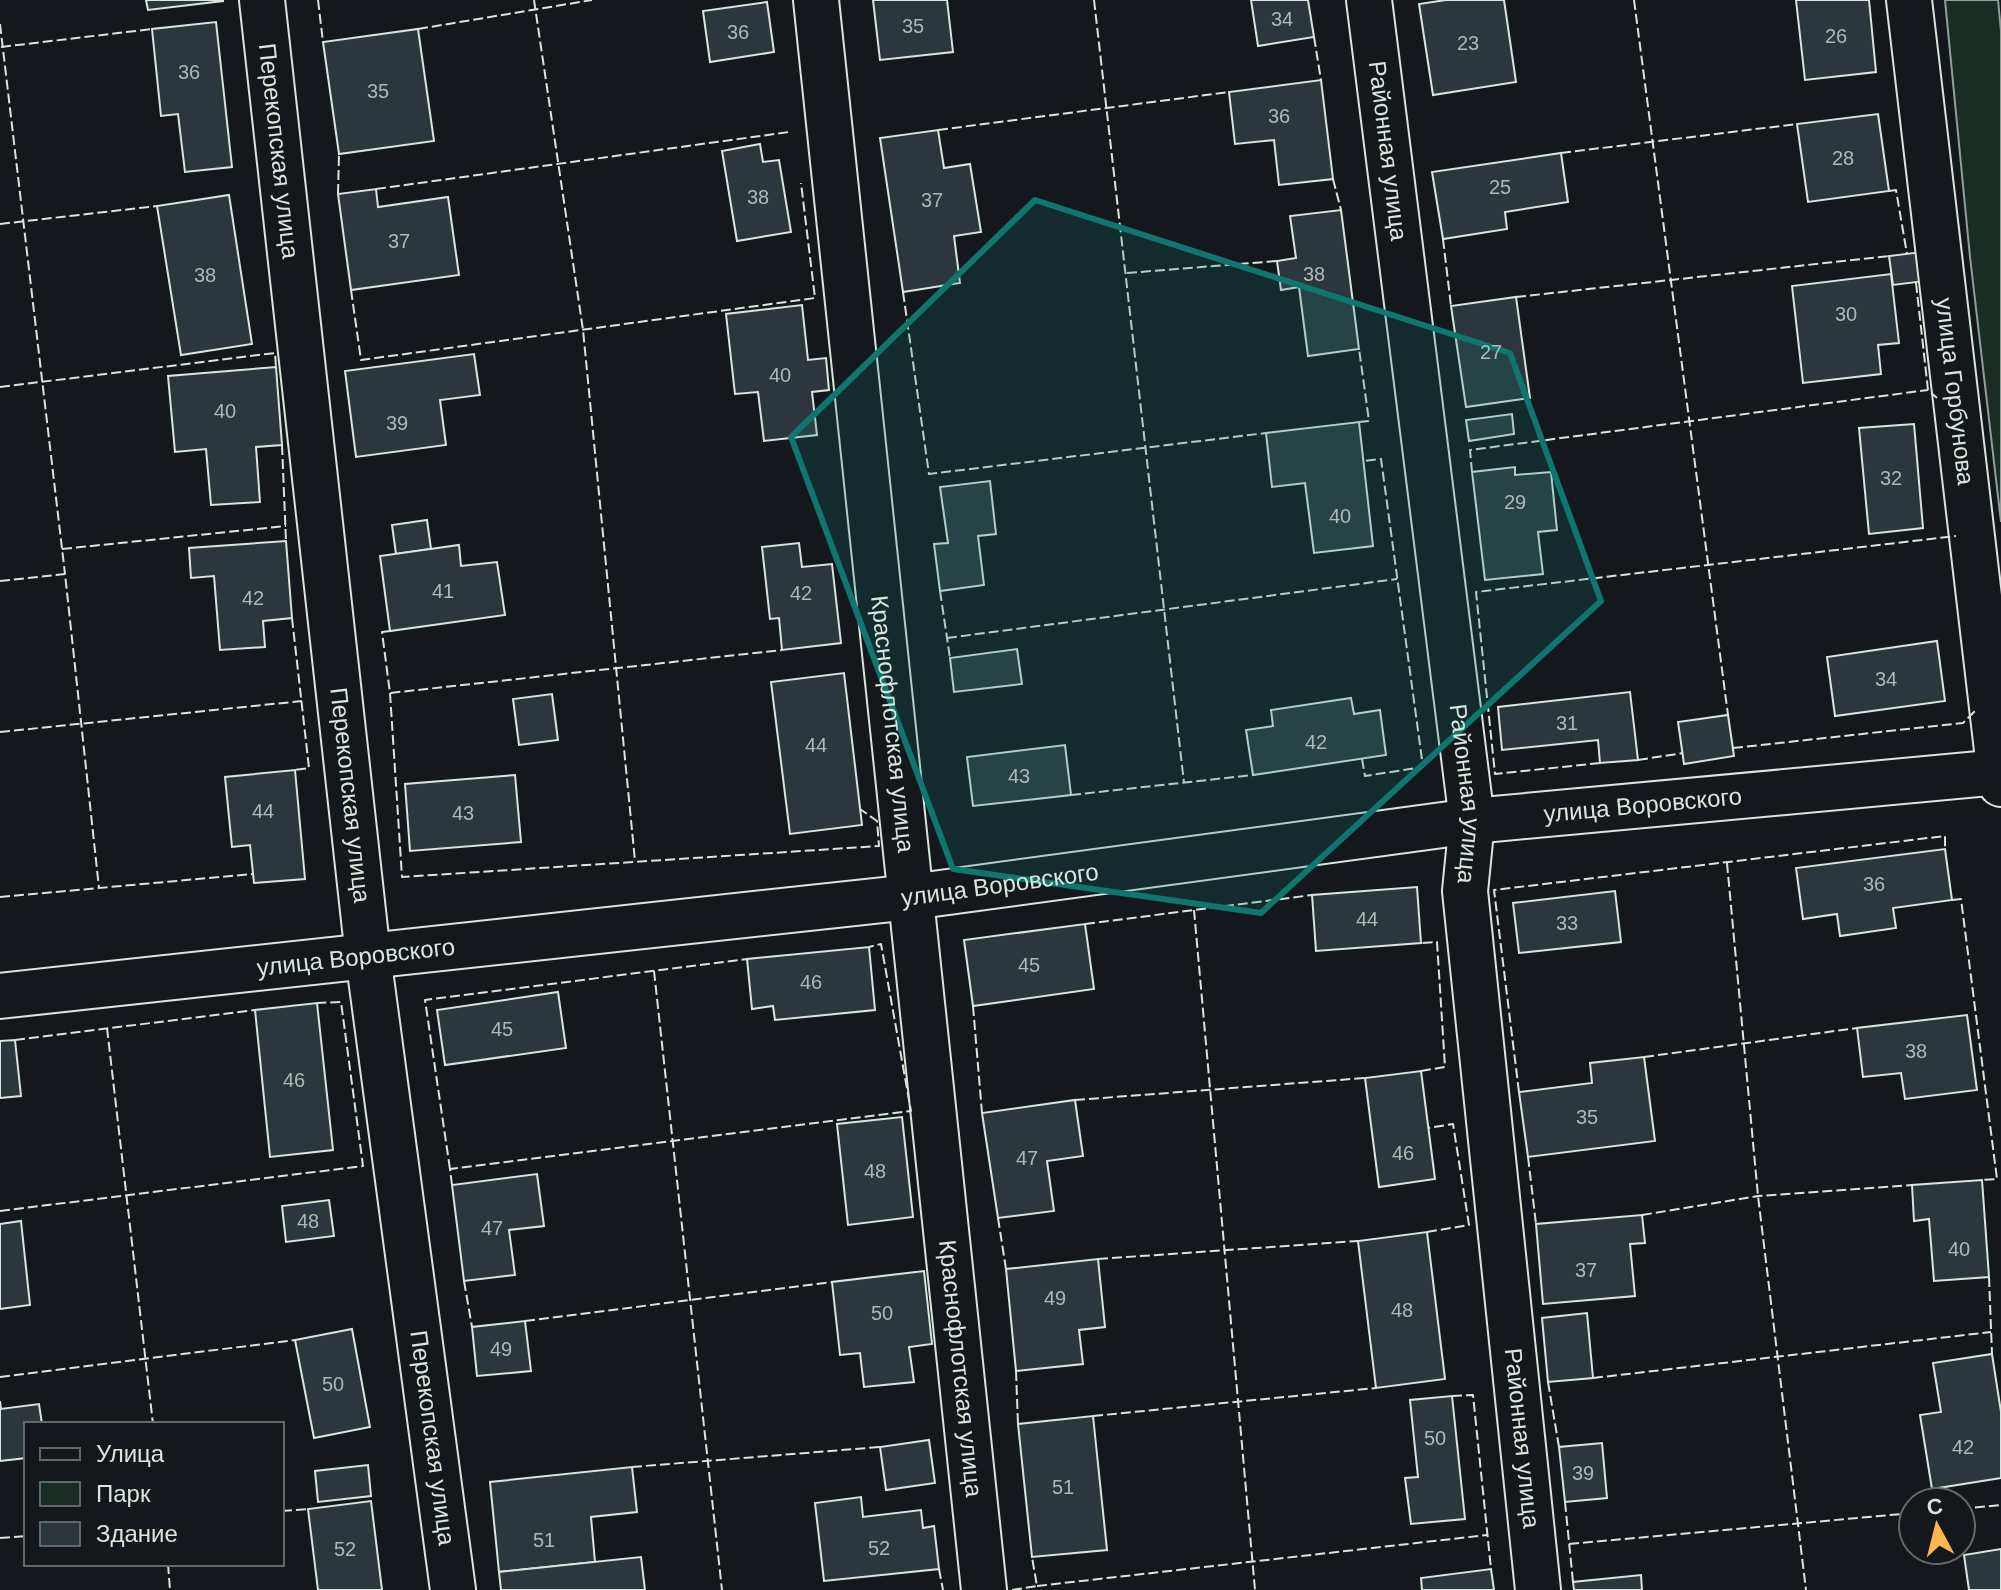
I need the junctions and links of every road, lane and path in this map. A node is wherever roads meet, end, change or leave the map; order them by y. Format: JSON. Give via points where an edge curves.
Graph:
{"nodes":[{"id":1,"x":262,"y":0,"type":"edge"},
{"id":2,"x":816,"y":0,"type":"edge"},
{"id":3,"x":1369,"y":0,"type":"edge"},
{"id":4,"x":1909,"y":0,"type":"edge"},
{"id":5,"x":2000,"y":772,"type":"edge"},
{"id":6,"x":2001,"y":784,"type":"edge"},
{"id":7,"x":1472,"y":821,"type":"junction"},
{"id":8,"x":911,"y":897,"type":"junction"},
{"id":9,"x":368,"y":956,"type":"junction"},
{"id":10,"x":0,"y":996,"type":"edge"},
{"id":11,"x":453,"y":1590,"type":"edge"},
{"id":12,"x":984,"y":1590,"type":"edge"},
{"id":13,"x":1538,"y":1590,"type":"edge"}],
"edges":[{"from":1,"to":9,"type":"street","name":"Перекопская улица"},
{"from":2,"to":8,"type":"street","name":"Краснофлотская улица"},
{"from":3,"to":7,"type":"street","name":"Районная улица"},
{"from":4,"to":5,"type":"street","name":"улица Горбунова"},
{"from":5,"to":6,"type":"street","name":"улица Горбунова"},
{"from":5,"to":7,"type":"street","name":"улица Воровского"},
{"from":7,"to":8,"type":"street","name":"улица Воровского"},
{"from":7,"to":13,"type":"street","name":"Районная улица","via":[[1465,891]]},
{"from":8,"to":9,"type":"street","name":"улица Воровского"},
{"from":8,"to":12,"type":"street","name":"Краснофлотская улица"},
{"from":9,"to":10,"type":"street","name":"улица Воровского"},
{"from":9,"to":11,"type":"street","name":"Перекопская улица"}]}
